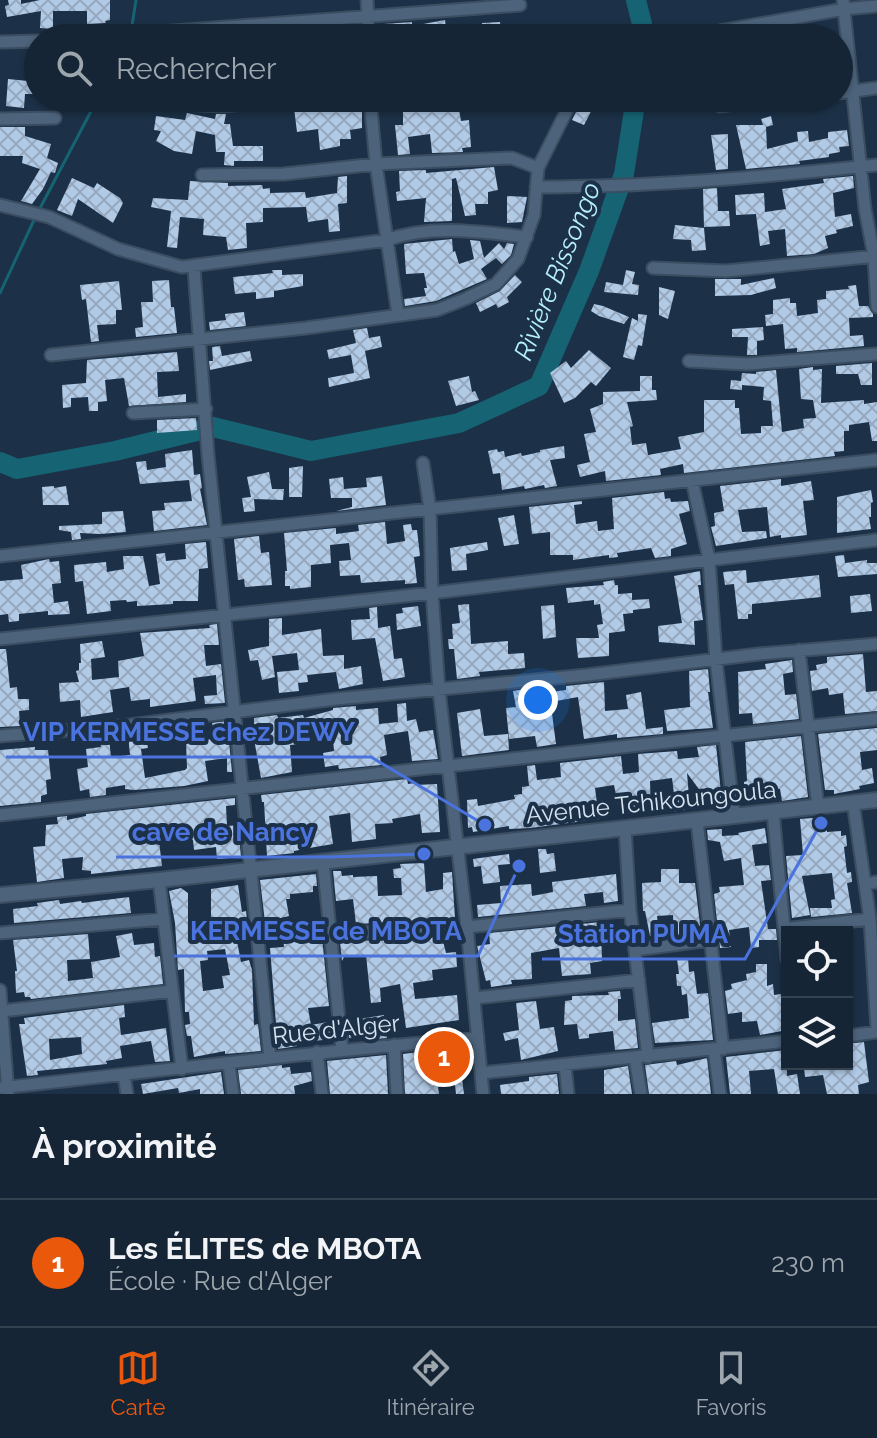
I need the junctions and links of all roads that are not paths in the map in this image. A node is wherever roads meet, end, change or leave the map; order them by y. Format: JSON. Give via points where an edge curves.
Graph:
{"nodes":[{"id":1,"x":367,"y":0,"type":"edge"},
{"id":2,"x":844,"y":4,"type":"edge"},
{"id":3,"x":520,"y":5,"type":"dead end"},
{"id":4,"x":877,"y":6,"type":"edge"},
{"id":5,"x":368,"y":14,"type":"junction"},
{"id":6,"x":248,"y":24,"type":"edge"},
{"id":7,"x":368,"y":24,"type":"edge"},
{"id":8,"x":752,"y":24,"type":"edge"},
{"id":9,"x":846,"y":24,"type":"edge"},
{"id":10,"x":24,"y":41,"type":"edge"},
{"id":11,"x":0,"y":42,"type":"edge"},
{"id":12,"x":853,"y":82,"type":"edge"},
{"id":13,"x":877,"y":88,"type":"edge"},
{"id":14,"x":854,"y":91,"type":"junction"},
{"id":15,"x":371,"y":112,"type":"edge"},
{"id":16,"x":566,"y":112,"type":"edge"},
{"id":17,"x":55,"y":118,"type":"dead end"},
{"id":18,"x":0,"y":119,"type":"edge"},
{"id":19,"x":376,"y":164,"type":"junction"},
{"id":20,"x":877,"y":165,"type":"edge"},
{"id":21,"x":862,"y":166,"type":"junction"},
{"id":22,"x":538,"y":168,"type":"junction"},
{"id":23,"x":202,"y":175,"type":"dead end"},
{"id":24,"x":536,"y":187,"type":"junction"},
{"id":25,"x":0,"y":205,"type":"edge"},
{"id":26,"x":527,"y":237,"type":"junction"},
{"id":27,"x":387,"y":240,"type":"junction"},
{"id":28,"x":876,"y":256,"type":"edge"},
{"id":29,"x":194,"y":268,"type":"junction"},
{"id":30,"x":653,"y":268,"type":"dead end"},
{"id":31,"x":877,"y":307,"type":"edge"},
{"id":32,"x":398,"y":315,"type":"junction"},
{"id":33,"x":201,"y":341,"type":"junction"},
{"id":34,"x":877,"y":354,"type":"edge"},
{"id":35,"x":51,"y":355,"type":"dead end"},
{"id":36,"x":689,"y":361,"type":"dead end"},
{"id":37,"x":206,"y":409,"type":"junction"},
{"id":38,"x":133,"y":413,"type":"dead end"},
{"id":39,"x":877,"y":460,"type":"edge"},
{"id":40,"x":423,"y":463,"type":"dead end"},
{"id":41,"x":692,"y":480,"type":"junction"},
{"id":42,"x":430,"y":509,"type":"junction"},
{"id":43,"x":215,"y":531,"type":"junction"},
{"id":44,"x":877,"y":540,"type":"edge"},
{"id":45,"x":0,"y":556,"type":"edge"},
{"id":46,"x":709,"y":559,"type":"junction"},
{"id":47,"x":432,"y":593,"type":"junction"},
{"id":48,"x":224,"y":613,"type":"junction"},
{"id":49,"x":0,"y":639,"type":"edge"},
{"id":50,"x":877,"y":644,"type":"edge"},
{"id":51,"x":799,"y":650,"type":"junction"},
{"id":52,"x":716,"y":660,"type":"junction"},
{"id":53,"x":439,"y":690,"type":"junction"},
{"id":54,"x":236,"y":711,"type":"junction"},
{"id":55,"x":877,"y":719,"type":"edge"},
{"id":56,"x":808,"y":727,"type":"junction"},
{"id":57,"x":0,"y":736,"type":"edge"},
{"id":58,"x":724,"y":738,"type":"junction"},
{"id":59,"x":447,"y":765,"type":"junction"},
{"id":60,"x":244,"y":788,"type":"junction"},
{"id":61,"x":877,"y":800,"type":"edge"},
{"id":62,"x":853,"y":802,"type":"junction"},
{"id":63,"x":818,"y":807,"type":"junction"},
{"id":64,"x":773,"y":812,"type":"junction"},
{"id":65,"x":0,"y":815,"type":"edge"},
{"id":66,"x":734,"y":816,"type":"junction"},
{"id":67,"x":697,"y":821,"type":"junction"},
{"id":68,"x":625,"y":828,"type":"junction"},
{"id":69,"x":458,"y":845,"type":"junction"},
{"id":70,"x":323,"y":861,"type":"junction"},
{"id":71,"x":251,"y":870,"type":"junction"},
{"id":72,"x":159,"y":880,"type":"junction"},
{"id":73,"x":871,"y":883,"type":"edge"},
{"id":74,"x":0,"y":895,"type":"edge"},
{"id":75,"x":630,"y":910,"type":"junction"},
{"id":76,"x":164,"y":919,"type":"junction"},
{"id":77,"x":870,"y":919,"type":"junction"},
{"id":78,"x":784,"y":926,"type":"edge"},
{"id":79,"x":810,"y":926,"type":"edge"},
{"id":80,"x":467,"y":927,"type":"junction"},
{"id":81,"x":0,"y":933,"type":"edge"},
{"id":82,"x":332,"y":934,"type":"junction"},
{"id":83,"x":710,"y":940,"type":"junction"},
{"id":84,"x":635,"y":950,"type":"junction"},
{"id":85,"x":875,"y":962,"type":"edge"},
{"id":86,"x":639,"y":980,"type":"junction"},
{"id":87,"x":0,"y":990,"type":"edge"},
{"id":88,"x":172,"y":991,"type":"junction"},
{"id":89,"x":475,"y":998,"type":"junction"},
{"id":90,"x":2,"y":1011,"type":"edge"},
{"id":91,"x":877,"y":1030,"type":"edge"},
{"id":92,"x":853,"y":1035,"type":"edge"},
{"id":93,"x":478,"y":1038,"type":"junction"},
{"id":94,"x":781,"y":1042,"type":"edge"},
{"id":95,"x":394,"y":1045,"type":"junction"},
{"id":96,"x":342,"y":1049,"type":"junction"},
{"id":97,"x":719,"y":1049,"type":"junction"},
{"id":98,"x":317,"y":1052,"type":"junction"},
{"id":99,"x":648,"y":1057,"type":"junction"},
{"id":100,"x":270,"y":1058,"type":"junction"},
{"id":101,"x":635,"y":1058,"type":"junction"},
{"id":102,"x":229,"y":1064,"type":"junction"},
{"id":103,"x":565,"y":1065,"type":"junction"},
{"id":104,"x":182,"y":1069,"type":"junction"},
{"id":105,"x":481,"y":1073,"type":"junction"},
{"id":106,"x":124,"y":1075,"type":"junction"},
{"id":107,"x":5,"y":1090,"type":"edge"},
{"id":108,"x":127,"y":1094,"type":"edge"},
{"id":109,"x":233,"y":1094,"type":"edge"},
{"id":110,"x":322,"y":1094,"type":"edge"},
{"id":111,"x":397,"y":1094,"type":"edge"},
{"id":112,"x":483,"y":1094,"type":"edge"},
{"id":113,"x":568,"y":1094,"type":"edge"},
{"id":114,"x":641,"y":1094,"type":"edge"},
{"id":115,"x":720,"y":1094,"type":"edge"}],
"edges":[{"from":1,"to":5,"type":"street"},
{"from":2,"to":4,"type":"street"},
{"from":2,"to":8,"type":"street"},
{"from":2,"to":9,"type":"street"},
{"from":3,"to":5,"type":"street"},
{"from":5,"to":6,"type":"street"},
{"from":5,"to":7,"type":"street"},
{"from":10,"to":11,"type":"street"},
{"from":12,"to":14,"type":"street"},
{"from":13,"to":14,"type":"street"},
{"from":14,"to":21,"type":"street"},
{"from":15,"to":19,"type":"street"},
{"from":16,"to":22,"type":"street"},
{"from":17,"to":18,"type":"street"},
{"from":19,"to":22,"type":"street","via":[[512,158]]},
{"from":19,"to":23,"type":"street","via":[[284,174]]},
{"from":19,"to":27,"type":"street"},
{"from":20,"to":21,"type":"street"},
{"from":21,"to":24,"type":"street","via":[[673,183]]},
{"from":21,"to":28,"type":"street"},
{"from":22,"to":24,"type":"street"},
{"from":24,"to":26,"type":"street"},
{"from":25,"to":29,"type":"street","via":[[49,217],[118,249]]},
{"from":26,"to":27,"type":"street","via":[[418,231]]},
{"from":26,"to":32,"type":"street","via":[[518,259],[496,284],[437,310]]},
{"from":27,"to":29,"type":"street"},
{"from":27,"to":32,"type":"street"},
{"from":28,"to":30,"type":"street","via":[[726,271]]},
{"from":28,"to":31,"type":"street"},
{"from":29,"to":33,"type":"street"},
{"from":32,"to":33,"type":"street"},
{"from":33,"to":35,"type":"street"},
{"from":33,"to":37,"type":"street"},
{"from":34,"to":36,"type":"street","via":[[747,364]]},
{"from":37,"to":38,"type":"street"},
{"from":37,"to":43,"type":"street"},
{"from":39,"to":41,"type":"street"},
{"from":40,"to":42,"type":"street"},
{"from":41,"to":42,"type":"street"},
{"from":41,"to":46,"type":"street"},
{"from":42,"to":43,"type":"street"},
{"from":42,"to":47,"type":"street"},
{"from":43,"to":45,"type":"street"},
{"from":43,"to":48,"type":"street"},
{"from":44,"to":46,"type":"street"},
{"from":46,"to":47,"type":"street"},
{"from":46,"to":52,"type":"street"},
{"from":47,"to":48,"type":"street"},
{"from":47,"to":53,"type":"street"},
{"from":48,"to":49,"type":"street"},
{"from":48,"to":54,"type":"street"},
{"from":50,"to":51,"type":"street"},
{"from":51,"to":52,"type":"street"},
{"from":51,"to":56,"type":"street"},
{"from":52,"to":53,"type":"street"},
{"from":52,"to":58,"type":"street"},
{"from":53,"to":54,"type":"street"},
{"from":53,"to":59,"type":"street"},
{"from":54,"to":57,"type":"street"},
{"from":54,"to":60,"type":"street"},
{"from":55,"to":56,"type":"street"},
{"from":56,"to":58,"type":"street"},
{"from":56,"to":63,"type":"street"},
{"from":58,"to":59,"type":"street"},
{"from":58,"to":66,"type":"street"},
{"from":59,"to":60,"type":"street"},
{"from":59,"to":69,"type":"street"},
{"from":60,"to":65,"type":"street"},
{"from":60,"to":71,"type":"street"},
{"from":61,"to":62,"type":"street","name":"Avenue Tchikoungoula"},
{"from":62,"to":63,"type":"street","name":"Avenue Tchikoungoula"},
{"from":62,"to":73,"type":"street"},
{"from":63,"to":64,"type":"street","name":"Avenue Tchikoungoula"},
{"from":64,"to":66,"type":"street","name":"Avenue Tchikoungoula"},
{"from":64,"to":78,"type":"street"},
{"from":66,"to":67,"type":"street","name":"Avenue Tchikoungoula"},
{"from":67,"to":68,"type":"street","name":"Avenue Tchikoungoula"},
{"from":67,"to":83,"type":"street"},
{"from":68,"to":69,"type":"street","name":"Avenue Tchikoungoula"},
{"from":68,"to":75,"type":"street"},
{"from":69,"to":70,"type":"street","name":"Avenue Tchikoungoula"},
{"from":69,"to":80,"type":"street"},
{"from":70,"to":71,"type":"street","name":"Avenue Tchikoungoula"},
{"from":70,"to":82,"type":"street"},
{"from":71,"to":72,"type":"street","name":"Avenue Tchikoungoula"},
{"from":71,"to":100,"type":"street"},
{"from":72,"to":74,"type":"street","name":"Avenue Tchikoungoula"},
{"from":72,"to":76,"type":"street"},
{"from":73,"to":77,"type":"street"},
{"from":75,"to":80,"type":"street"},
{"from":75,"to":84,"type":"street"},
{"from":76,"to":81,"type":"street"},
{"from":76,"to":88,"type":"street"},
{"from":77,"to":79,"type":"street"},
{"from":77,"to":85,"type":"street"},
{"from":80,"to":82,"type":"street"},
{"from":80,"to":89,"type":"street"},
{"from":82,"to":96,"type":"street"},
{"from":83,"to":84,"type":"street"},
{"from":83,"to":97,"type":"street"},
{"from":84,"to":86,"type":"street"},
{"from":85,"to":91,"type":"street"},
{"from":86,"to":89,"type":"street"},
{"from":86,"to":99,"type":"street"},
{"from":87,"to":90,"type":"street"},
{"from":88,"to":90,"type":"street"},
{"from":88,"to":104,"type":"street"},
{"from":89,"to":93,"type":"street"},
{"from":90,"to":107,"type":"street"},
{"from":91,"to":92,"type":"street"},
{"from":93,"to":95,"type":"street","name":"Rue d'Alger"},
{"from":93,"to":105,"type":"street"},
{"from":94,"to":97,"type":"street"},
{"from":95,"to":96,"type":"street","name":"Rue d'Alger"},
{"from":95,"to":111,"type":"street"},
{"from":96,"to":98,"type":"street","name":"Rue d'Alger"},
{"from":97,"to":99,"type":"street"},
{"from":97,"to":115,"type":"street"},
{"from":98,"to":100,"type":"street","name":"Rue d'Alger"},
{"from":98,"to":110,"type":"street"},
{"from":99,"to":101,"type":"street"},
{"from":100,"to":102,"type":"street","name":"Rue d'Alger"},
{"from":101,"to":103,"type":"street"},
{"from":101,"to":114,"type":"street"},
{"from":102,"to":104,"type":"street","name":"Rue d'Alger"},
{"from":102,"to":109,"type":"street"},
{"from":103,"to":105,"type":"street"},
{"from":103,"to":113,"type":"street"},
{"from":104,"to":106,"type":"street","name":"Rue d'Alger"},
{"from":105,"to":112,"type":"street"},
{"from":106,"to":107,"type":"street","name":"Rue d'Alger"},
{"from":106,"to":108,"type":"street"}]}
